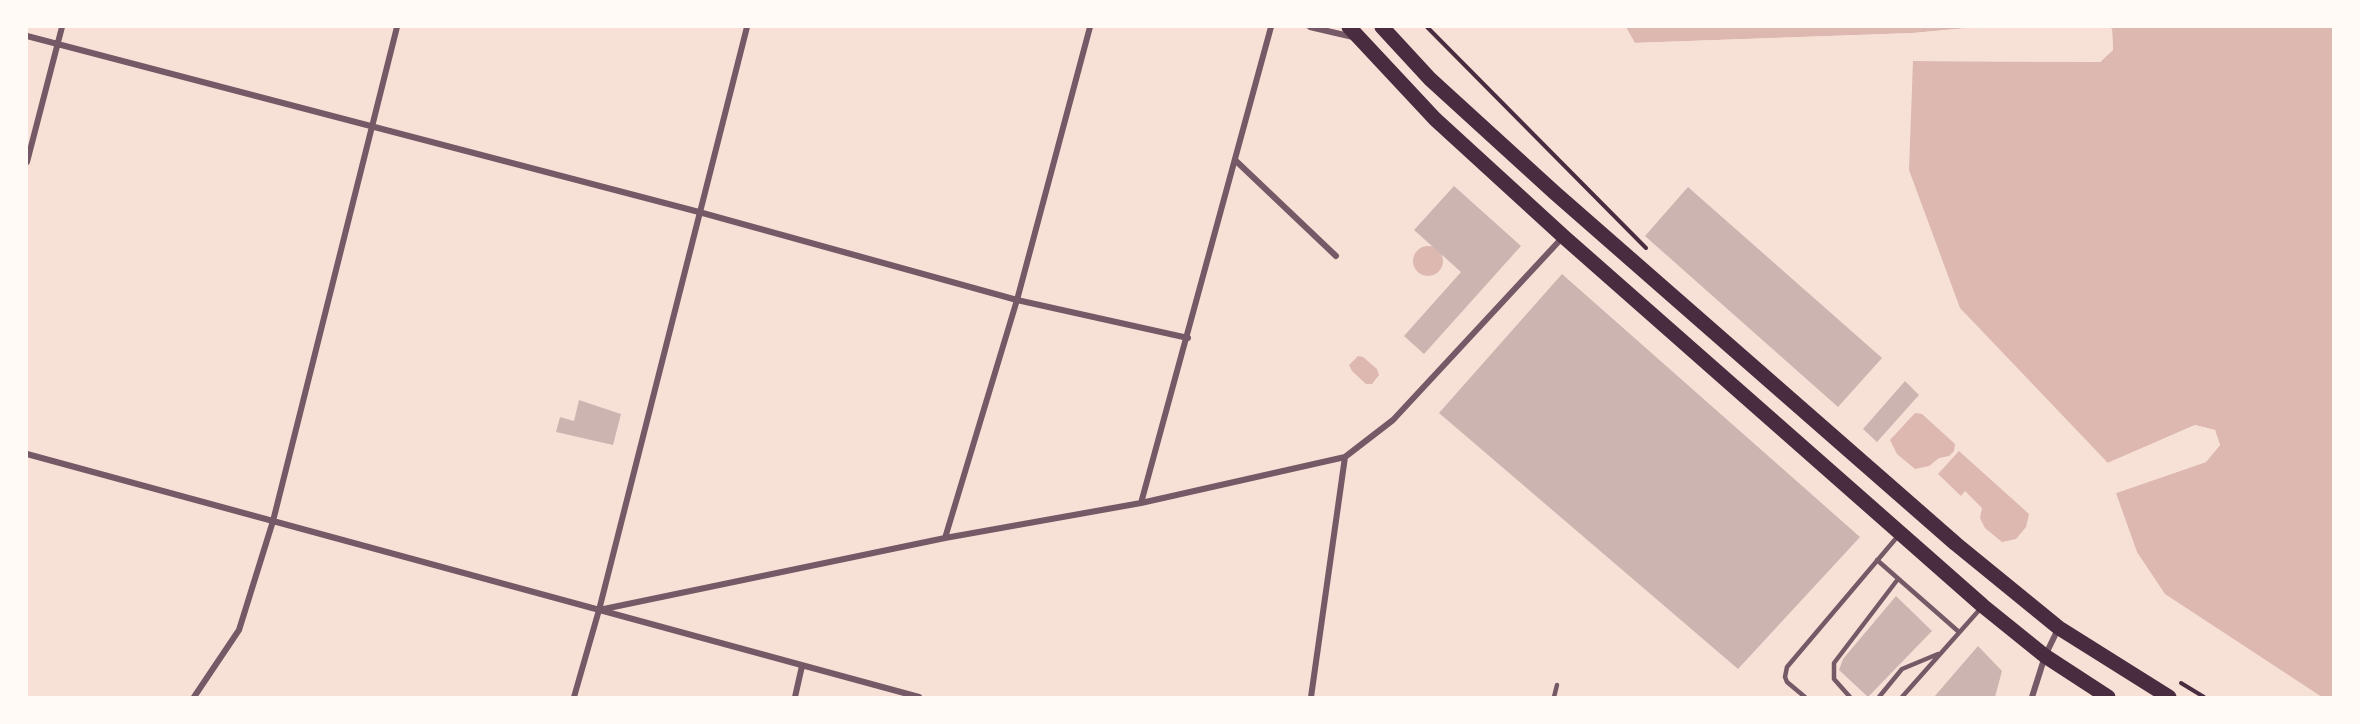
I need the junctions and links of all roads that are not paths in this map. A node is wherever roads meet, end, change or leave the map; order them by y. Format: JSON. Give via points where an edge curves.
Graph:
{"nodes":[{"id":1,"x":62,"y":27,"type":"edge"},
{"id":2,"x":397,"y":27,"type":"edge"},
{"id":3,"x":747,"y":27,"type":"edge"},
{"id":4,"x":1090,"y":27,"type":"edge"},
{"id":5,"x":1271,"y":27,"type":"edge"},
{"id":6,"x":1310,"y":27,"type":"edge"},
{"id":7,"x":1382,"y":27,"type":"edge"},
{"id":8,"x":1353,"y":33,"type":"edge"},
{"id":9,"x":27,"y":36,"type":"edge"},
{"id":10,"x":58,"y":44,"type":"junction"},
{"id":11,"x":370,"y":127,"type":"junction"},
{"id":12,"x":1235,"y":160,"type":"junction"},
{"id":13,"x":27,"y":162,"type":"edge"},
{"id":14,"x":699,"y":212,"type":"junction"},
{"id":15,"x":1564,"y":237,"type":"junction"},
{"id":16,"x":1336,"y":256,"type":"dead end"},
{"id":17,"x":1017,"y":300,"type":"junction"},
{"id":18,"x":1188,"y":338,"type":"junction"},
{"id":19,"x":27,"y":454,"type":"edge"},
{"id":20,"x":1345,"y":457,"type":"junction"},
{"id":21,"x":1141,"y":503,"type":"junction"},
{"id":22,"x":273,"y":521,"type":"junction"},
{"id":23,"x":1901,"y":532,"type":"junction"},
{"id":24,"x":945,"y":538,"type":"junction"},
{"id":25,"x":1877,"y":560,"type":"junction"},
{"id":26,"x":1898,"y":579,"type":"junction"},
{"id":27,"x":1983,"y":606,"type":"junction"},
{"id":28,"x":599,"y":610,"type":"junction"},
{"id":29,"x":2059,"y":628,"type":"junction"},
{"id":30,"x":1959,"y":632,"type":"junction"},
{"id":31,"x":1940,"y":653,"type":"junction"},
{"id":32,"x":2045,"y":656,"type":"junction"},
{"id":33,"x":802,"y":666,"type":"junction"},
{"id":34,"x":1557,"y":685,"type":"dead end"},
{"id":35,"x":194,"y":697,"type":"edge"},
{"id":36,"x":574,"y":697,"type":"edge"},
{"id":37,"x":795,"y":697,"type":"edge"},
{"id":38,"x":919,"y":697,"type":"edge"},
{"id":39,"x":1311,"y":697,"type":"edge"},
{"id":40,"x":1554,"y":697,"type":"edge"},
{"id":41,"x":1805,"y":697,"type":"edge"},
{"id":42,"x":1850,"y":697,"type":"edge"},
{"id":43,"x":1879,"y":697,"type":"edge"},
{"id":44,"x":1902,"y":697,"type":"edge"},
{"id":45,"x":2032,"y":697,"type":"edge"},
{"id":46,"x":2108,"y":697,"type":"edge"},
{"id":47,"x":2169,"y":697,"type":"edge"}],
"edges":[{"from":1,"to":10,"type":"street"},
{"from":2,"to":11,"type":"street"},
{"from":3,"to":14,"type":"street"},
{"from":4,"to":17,"type":"street"},
{"from":5,"to":12,"type":"street"},
{"from":6,"to":8,"type":"street"},
{"from":7,"to":29,"type":"main road","via":[[1430,79],[1555,193],[1956,544]]},
{"from":8,"to":15,"type":"main road","via":[[1435,119]]},
{"from":9,"to":10,"type":"street"},
{"from":10,"to":11,"type":"street"},
{"from":10,"to":13,"type":"street"},
{"from":11,"to":14,"type":"street"},
{"from":11,"to":22,"type":"street"},
{"from":12,"to":16,"type":"street"},
{"from":12,"to":18,"type":"street"},
{"from":14,"to":17,"type":"street"},
{"from":14,"to":28,"type":"street"},
{"from":15,"to":20,"type":"street","via":[[1393,420]]},
{"from":15,"to":23,"type":"main road"},
{"from":17,"to":18,"type":"street"},
{"from":17,"to":24,"type":"street"},
{"from":18,"to":21,"type":"street"},
{"from":19,"to":22,"type":"street"},
{"from":20,"to":21,"type":"street"},
{"from":20,"to":39,"type":"street"},
{"from":21,"to":24,"type":"street"},
{"from":22,"to":28,"type":"street"},
{"from":22,"to":35,"type":"street","via":[[239,630]]},
{"from":23,"to":25,"type":"lane"},
{"from":23,"to":27,"type":"main road"},
{"from":24,"to":28,"type":"street"},
{"from":25,"to":26,"type":"lane"},
{"from":25,"to":41,"type":"lane","via":[[1787,667],[1787,682]]},
{"from":26,"to":30,"type":"lane"},
{"from":26,"to":42,"type":"lane","via":[[1834,663],[1834,679]]},
{"from":27,"to":30,"type":"lane"},
{"from":27,"to":32,"type":"main road"},
{"from":28,"to":33,"type":"street"},
{"from":28,"to":36,"type":"street"},
{"from":29,"to":32,"type":"street"},
{"from":29,"to":47,"type":"main road"},
{"from":30,"to":31,"type":"lane"},
{"from":31,"to":43,"type":"lane","via":[[1902,669]]},
{"from":31,"to":44,"type":"lane"},
{"from":32,"to":45,"type":"street"},
{"from":32,"to":46,"type":"main road"},
{"from":33,"to":37,"type":"street"},
{"from":33,"to":38,"type":"street"},
{"from":34,"to":40,"type":"lane"}]}
